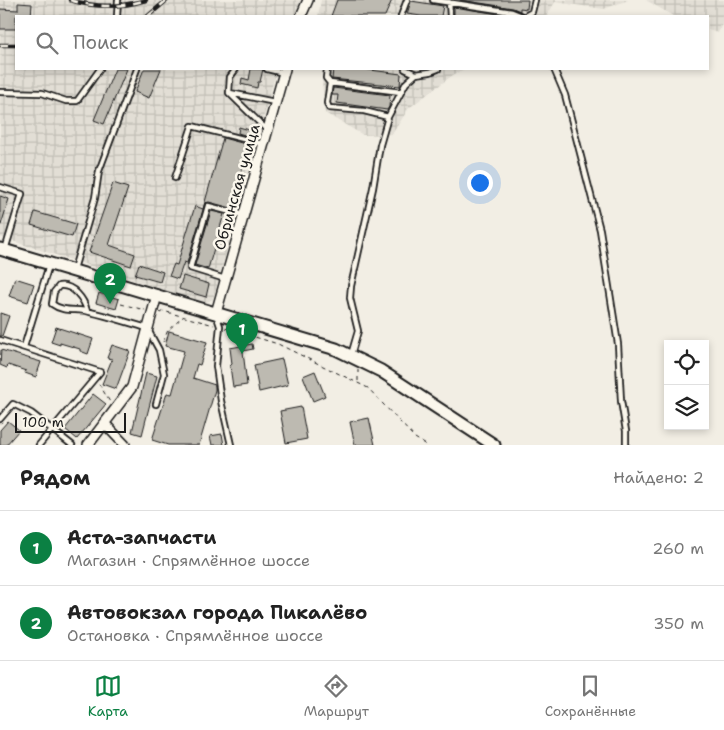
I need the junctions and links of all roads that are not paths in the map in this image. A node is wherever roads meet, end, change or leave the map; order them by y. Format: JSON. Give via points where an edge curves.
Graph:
{"nodes":[{"id":1,"x":118,"y":0,"type":"edge"},
{"id":2,"x":308,"y":0,"type":"edge"},
{"id":3,"x":407,"y":0,"type":"edge"},
{"id":4,"x":434,"y":0,"type":"edge"},
{"id":5,"x":535,"y":0,"type":"edge"},
{"id":6,"x":449,"y":2,"type":"junction"},
{"id":7,"x":117,"y":15,"type":"edge"},
{"id":8,"x":301,"y":15,"type":"edge"},
{"id":9,"x":401,"y":15,"type":"edge"},
{"id":10,"x":450,"y":15,"type":"edge"},
{"id":11,"x":520,"y":15,"type":"edge"},
{"id":12,"x":525,"y":15,"type":"edge"},
{"id":13,"x":99,"y":70,"type":"edge"},
{"id":14,"x":137,"y":70,"type":"edge"},
{"id":15,"x":235,"y":70,"type":"edge"},
{"id":16,"x":327,"y":70,"type":"edge"},
{"id":17,"x":407,"y":70,"type":"edge"},
{"id":18,"x":435,"y":70,"type":"edge"},
{"id":19,"x":554,"y":70,"type":"edge"},
{"id":20,"x":284,"y":71,"type":"edge"},
{"id":21,"x":416,"y":74,"type":"junction"},
{"id":22,"x":330,"y":83,"type":"junction"},
{"id":23,"x":0,"y":92,"type":"edge"},
{"id":24,"x":401,"y":92,"type":"junction"},
{"id":25,"x":229,"y":93,"type":"junction"},
{"id":26,"x":275,"y":102,"type":"junction"},
{"id":27,"x":388,"y":117,"type":"junction"},
{"id":28,"x":267,"y":130,"type":"junction"},
{"id":29,"x":263,"y":144,"type":"junction"},
{"id":30,"x":174,"y":178,"type":"dead end"},
{"id":31,"x":0,"y":188,"type":"edge"},
{"id":32,"x":243,"y":216,"type":"junction"},
{"id":33,"x":2,"y":250,"type":"edge"},
{"id":34,"x":50,"y":264,"type":"junction"},
{"id":35,"x":73,"y":271,"type":"junction"},
{"id":36,"x":225,"y":279,"type":"junction"},
{"id":37,"x":157,"y":295,"type":"junction"},
{"id":38,"x":88,"y":311,"type":"junction"},
{"id":39,"x":216,"y":313,"type":"junction"},
{"id":40,"x":148,"y":328,"type":"junction"},
{"id":41,"x":0,"y":340,"type":"edge"},
{"id":42,"x":24,"y":347,"type":"junction"},
{"id":43,"x":351,"y":355,"type":"junction"},
{"id":44,"x":156,"y":404,"type":"dead end"},
{"id":45,"x":0,"y":419,"type":"edge"},
{"id":46,"x":105,"y":424,"type":"junction"},
{"id":47,"x":52,"y":429,"type":"junction"},
{"id":48,"x":39,"y":445,"type":"edge"},
{"id":49,"x":72,"y":445,"type":"edge"},
{"id":50,"x":88,"y":445,"type":"edge"},
{"id":51,"x":125,"y":445,"type":"edge"},
{"id":52,"x":231,"y":445,"type":"edge"},
{"id":53,"x":494,"y":445,"type":"edge"},
{"id":54,"x":626,"y":445,"type":"edge"}],
"edges":[{"from":1,"to":7,"type":"lane"},
{"from":2,"to":8,"type":"street"},
{"from":3,"to":9,"type":"lane"},
{"from":4,"to":6,"type":"lane"},
{"from":5,"to":12,"type":"lane","via":[[532,12]]},
{"from":6,"to":10,"type":"lane"},
{"from":6,"to":11,"type":"lane"},
{"from":13,"to":23,"type":"lane","via":[[77,101],[42,93]]},
{"from":14,"to":35,"type":"lane","via":[[99,171],[95,198]]},
{"from":15,"to":25,"type":"lane","via":[[230,77]]},
{"from":16,"to":22,"type":"lane","via":[[326,78]]},
{"from":17,"to":21,"type":"lane"},
{"from":18,"to":21,"type":"lane"},
{"from":19,"to":54,"type":"lane","via":[[565,95],[600,230],[618,344]]},
{"from":20,"to":26,"type":"street","name":"Обринская улица"},
{"from":21,"to":24,"type":"lane"},
{"from":22,"to":24,"type":"lane"},
{"from":22,"to":27,"type":"lane","via":[[329,108]]},
{"from":24,"to":27,"type":"lane"},
{"from":25,"to":26,"type":"lane"},
{"from":25,"to":28,"type":"lane"},
{"from":26,"to":28,"type":"street","name":"Обринская улица"},
{"from":27,"to":43,"type":"lane","via":[[351,286],[350,298],[358,331]]},
{"from":28,"to":29,"type":"street","name":"Обринская улица"},
{"from":29,"to":30,"type":"lane","via":[[192,126]]},
{"from":29,"to":32,"type":"street","name":"Обринская улица"},
{"from":31,"to":33,"type":"lane","via":[[22,194]]},
{"from":32,"to":36,"type":"street","name":"Обринская улица"},
{"from":32,"to":36,"type":"lane","via":[[208,206],[190,268]]},
{"from":33,"to":34,"type":"main road"},
{"from":34,"to":35,"type":"main road"},
{"from":34,"to":42,"type":"lane"},
{"from":35,"to":37,"type":"main road"},
{"from":36,"to":39,"type":"street","name":"Обринская улица"},
{"from":37,"to":39,"type":"main road"},
{"from":37,"to":40,"type":"street"},
{"from":38,"to":38,"type":"lane","via":[[74,290],[65,285],[54,292],[52,304],[56,307]]},
{"from":38,"to":40,"type":"lane"},
{"from":39,"to":43,"type":"main road"},
{"from":39,"to":52,"type":"lane","via":[[220,326],[216,366]]},
{"from":40,"to":44,"type":"lane","via":[[159,350],[164,374]]},
{"from":40,"to":46,"type":"street","via":[[132,387]]},
{"from":41,"to":42,"type":"lane"},
{"from":42,"to":47,"type":"lane","via":[[100,372]]},
{"from":43,"to":53,"type":"main road"},
{"from":45,"to":47,"type":"lane","via":[[13,404]]},
{"from":46,"to":50,"type":"street"},
{"from":46,"to":51,"type":"street"},
{"from":47,"to":48,"type":"lane"},
{"from":47,"to":49,"type":"lane"}]}
